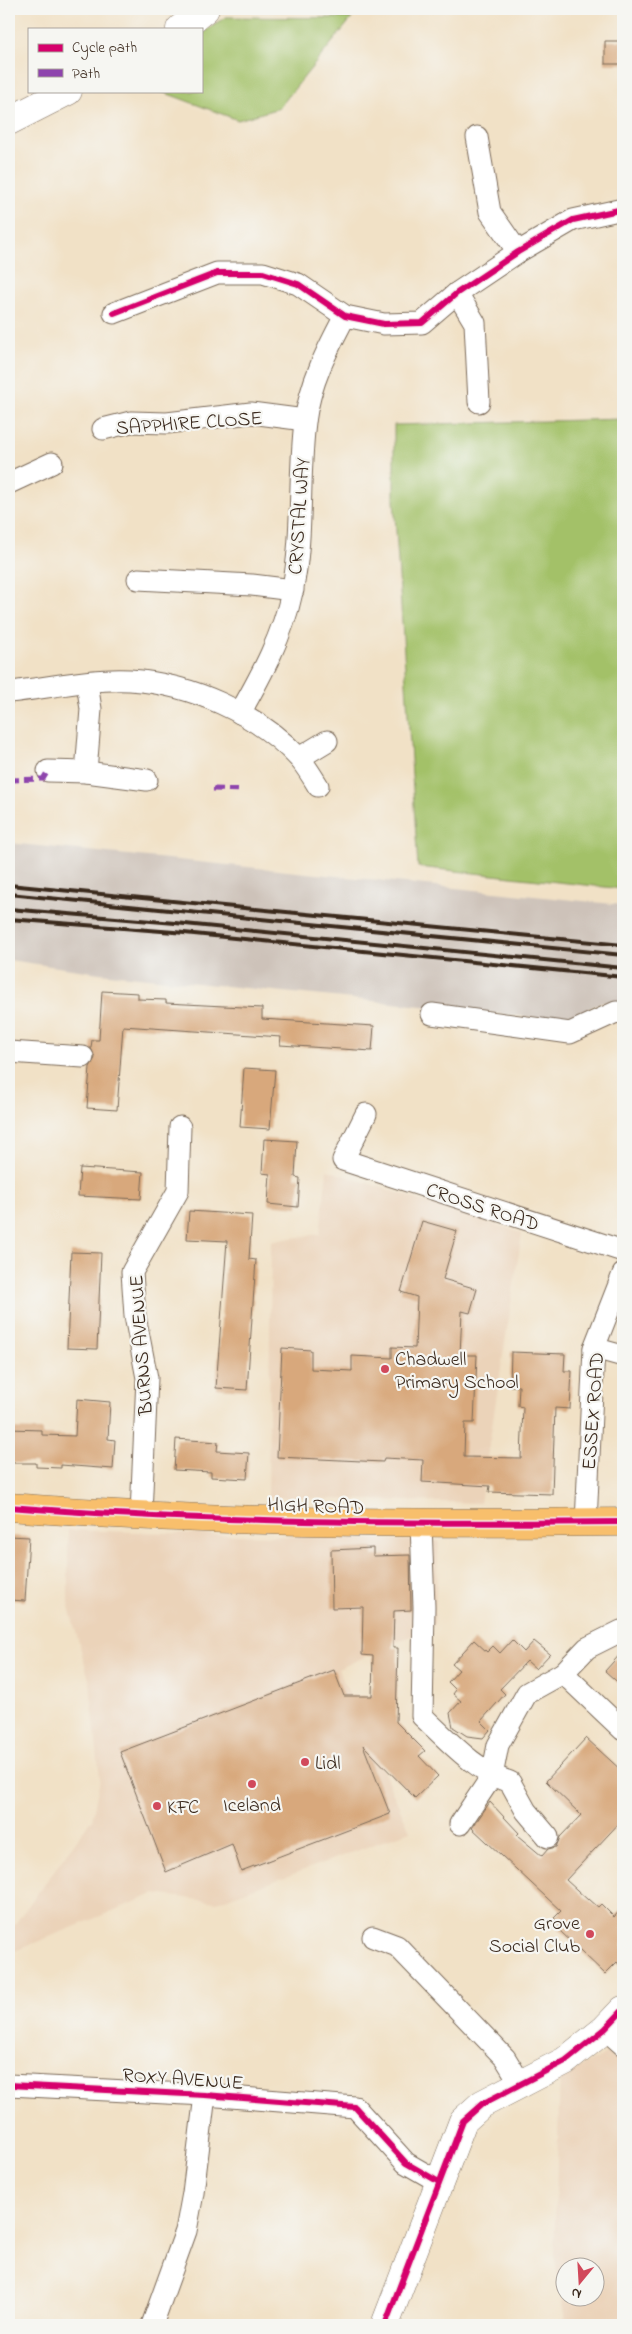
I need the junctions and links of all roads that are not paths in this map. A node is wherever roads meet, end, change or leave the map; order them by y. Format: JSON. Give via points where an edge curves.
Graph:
{"nodes":[{"id":1,"x":205,"y":9,"type":"edge"},
{"id":2,"x":181,"y":28,"type":"edge"},
{"id":3,"x":66,"y":92,"type":"edge"},
{"id":4,"x":9,"y":121,"type":"edge"},
{"id":5,"x":477,"y":137,"type":"dead end"},
{"id":6,"x":623,"y":210,"type":"edge"},
{"id":7,"x":518,"y":252,"type":"junction"},
{"id":8,"x":457,"y":293,"type":"junction"},
{"id":9,"x":114,"y":312,"type":"dead end"},
{"id":10,"x":345,"y":316,"type":"junction"},
{"id":11,"x":479,"y":402,"type":"dead end"},
{"id":12,"x":305,"y":420,"type":"junction"},
{"id":13,"x":103,"y":429,"type":"dead end"},
{"id":14,"x":52,"y":463,"type":"dead end"},
{"id":15,"x":9,"y":483,"type":"edge"},
{"id":16,"x":138,"y":579,"type":"dead end"},
{"id":17,"x":292,"y":590,"type":"junction"},
{"id":18,"x":87,"y":683,"type":"junction"},
{"id":19,"x":9,"y":692,"type":"edge"},
{"id":20,"x":240,"y":713,"type":"junction"},
{"id":21,"x":327,"y":741,"type":"dead end"},
{"id":22,"x":299,"y":758,"type":"junction"},
{"id":23,"x":48,"y":771,"type":"dead end"},
{"id":24,"x":86,"y":772,"type":"junction"},
{"id":25,"x":147,"y":780,"type":"dead end"},
{"id":26,"x":318,"y":786,"type":"dead end"},
{"id":27,"x":623,"y":1013,"type":"edge"},
{"id":28,"x":432,"y":1014,"type":"dead end"},
{"id":29,"x":9,"y":1052,"type":"edge"},
{"id":30,"x":83,"y":1057,"type":"dead end"},
{"id":31,"x":366,"y":1114,"type":"dead end"},
{"id":32,"x":180,"y":1126,"type":"dead end"},
{"id":33,"x":623,"y":1251,"type":"edge"},
{"id":34,"x":623,"y":1274,"type":"edge"},
{"id":35,"x":594,"y":1348,"type":"junction"},
{"id":36,"x":623,"y":1356,"type":"edge"},
{"id":37,"x":9,"y":1506,"type":"edge"},
{"id":38,"x":141,"y":1514,"type":"junction"},
{"id":39,"x":623,"y":1522,"type":"edge"},
{"id":40,"x":586,"y":1523,"type":"junction"},
{"id":41,"x":421,"y":1524,"type":"junction"},
{"id":42,"x":621,"y":1631,"type":"dead end"},
{"id":43,"x":563,"y":1673,"type":"junction"},
{"id":44,"x":623,"y":1730,"type":"edge"},
{"id":45,"x":492,"y":1776,"type":"junction"},
{"id":46,"x":460,"y":1824,"type":"dead end"},
{"id":47,"x":548,"y":1837,"type":"dead end"},
{"id":48,"x":373,"y":1936,"type":"dead end"},
{"id":49,"x":617,"y":2028,"type":"edge"},
{"id":50,"x":521,"y":2084,"type":"junction"},
{"id":51,"x":9,"y":2085,"type":"edge"},
{"id":52,"x":205,"y":2095,"type":"junction"},
{"id":53,"x":439,"y":2182,"type":"junction"},
{"id":54,"x":152,"y":2325,"type":"edge"},
{"id":55,"x":384,"y":2325,"type":"edge"}],
"edges":[{"from":1,"to":2,"type":"street"},
{"from":3,"to":4,"type":"street"},
{"from":5,"to":7,"type":"street","via":[[490,212]]},
{"from":6,"to":7,"type":"street","via":[[573,220]]},
{"from":7,"to":8,"type":"street"},
{"from":8,"to":10,"type":"street","via":[[422,323],[384,324]]},
{"from":8,"to":11,"type":"street","via":[[475,322]]},
{"from":9,"to":10,"type":"street","via":[[217,273],[263,272],[298,284]]},
{"from":10,"to":12,"type":"street","name":"CRYSTAL WAY","via":[[322,361]]},
{"from":12,"to":13,"type":"street","name":"SAPPHIRE CLOSE","via":[[251,413],[167,423],[131,422]]},
{"from":12,"to":17,"type":"street","name":"CRYSTAL WAY","via":[[298,553]]},
{"from":14,"to":15,"type":"street"},
{"from":16,"to":17,"type":"street"},
{"from":17,"to":20,"type":"street","name":"CRYSTAL WAY","via":[[285,621]]},
{"from":18,"to":19,"type":"street"},
{"from":18,"to":20,"type":"street","via":[[129,680],[173,687]]},
{"from":18,"to":24,"type":"street","via":[[91,709]]},
{"from":20,"to":22,"type":"street"},
{"from":21,"to":22,"type":"street"},
{"from":22,"to":26,"type":"street"},
{"from":23,"to":24,"type":"street"},
{"from":24,"to":25,"type":"street"},
{"from":27,"to":28,"type":"street","via":[[616,1012],[570,1033]]},
{"from":29,"to":30,"type":"street"},
{"from":31,"to":33,"type":"street","name":"CROSS ROAD","via":[[343,1160]]},
{"from":32,"to":38,"type":"street","name":"BURNS AVENUE","via":[[178,1191],[132,1272],[135,1316],[147,1378]]},
{"from":34,"to":35,"type":"street","name":"ESSEX ROAD"},
{"from":35,"to":36,"type":"street"},
{"from":35,"to":40,"type":"street","name":"ESSEX ROAD"},
{"from":37,"to":38,"type":"main road","name":"HIGH ROAD"},
{"from":38,"to":41,"type":"main road","name":"HIGH ROAD"},
{"from":39,"to":40,"type":"main road","name":"HIGH ROAD"},
{"from":40,"to":41,"type":"main road","name":"HIGH ROAD"},
{"from":41,"to":45,"type":"street","via":[[424,1607],[422,1716]]},
{"from":42,"to":43,"type":"street","via":[[586,1648]]},
{"from":43,"to":44,"type":"street"},
{"from":43,"to":45,"type":"street","via":[[527,1693],[498,1745]]},
{"from":45,"to":46,"type":"street"},
{"from":45,"to":47,"type":"street","via":[[510,1782],[526,1811]]},
{"from":48,"to":50,"type":"street","via":[[397,1946],[505,2058]]},
{"from":49,"to":50,"type":"street"},
{"from":50,"to":53,"type":"street","via":[[482,2104],[463,2121]]},
{"from":51,"to":52,"type":"street","name":"ROXY AVENUE"},
{"from":52,"to":53,"type":"street","name":"ROXY AVENUE","via":[[356,2107],[406,2163]]},
{"from":52,"to":54,"type":"street","via":[[186,2231]]},
{"from":53,"to":55,"type":"street"}]}
